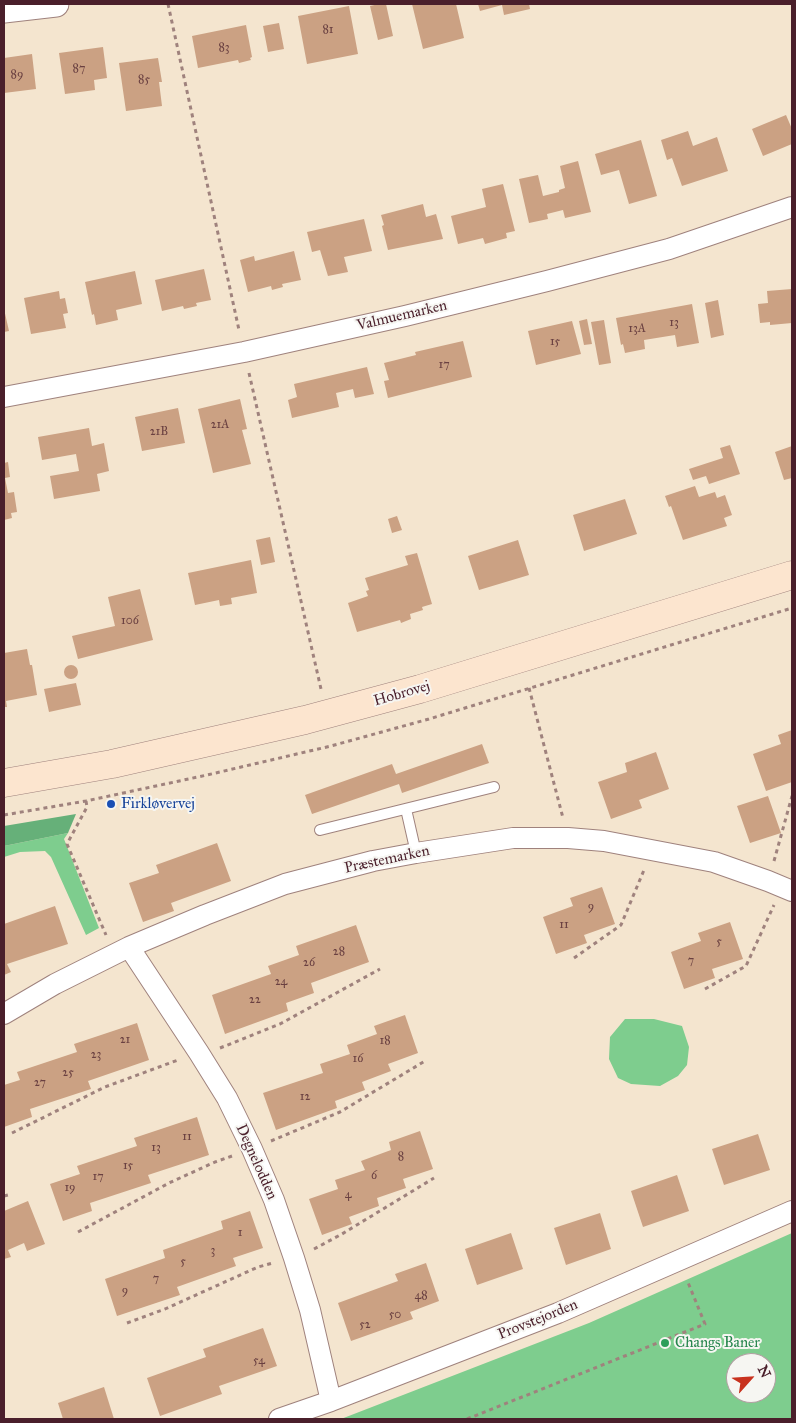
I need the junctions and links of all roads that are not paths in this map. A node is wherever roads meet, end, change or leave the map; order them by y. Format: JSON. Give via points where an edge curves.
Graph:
{"nodes":[{"id":1,"x":56,"y":4,"type":"edge"},
{"id":2,"x":4,"y":10,"type":"edge"},
{"id":3,"x":792,"y":207,"type":"edge"},
{"id":4,"x":4,"y":397,"type":"edge"},
{"id":5,"x":792,"y":575,"type":"edge"},
{"id":6,"x":4,"y":783,"type":"edge"},
{"id":7,"x":494,"y":787,"type":"dead end"},
{"id":8,"x":406,"y":809,"type":"junction"},
{"id":9,"x":320,"y":830,"type":"dead end"},
{"id":10,"x":416,"y":853,"type":"junction"},
{"id":11,"x":781,"y":886,"type":"edge"},
{"id":12,"x":122,"y":951,"type":"junction"},
{"id":13,"x":4,"y":1014,"type":"edge"},
{"id":14,"x":792,"y":1211,"type":"edge"},
{"id":15,"x":331,"y":1401,"type":"junction"},
{"id":16,"x":279,"y":1419,"type":"edge"}],
"edges":[{"from":1,"to":2,"type":"street"},
{"from":3,"to":4,"type":"street","name":"Valmuemarken","via":[[669,249],[405,316],[244,352]]},
{"from":5,"to":6,"type":"main road","name":"Hobrovej","via":[[420,689],[305,720],[112,764]]},
{"from":7,"to":8,"type":"lane"},
{"from":8,"to":9,"type":"lane"},
{"from":8,"to":10,"type":"lane"},
{"from":10,"to":11,"type":"street","name":"Præstemarken","via":[[513,838],[604,841],[714,862]]},
{"from":10,"to":12,"type":"street","name":"Præstemarken","via":[[285,884]]},
{"from":12,"to":13,"type":"street","name":"Præstemarken"},
{"from":12,"to":15,"type":"street","name":"Degnelodden","via":[[200,1053],[252,1149],[294,1258]]},
{"from":14,"to":15,"type":"street","name":"Provstejorden","via":[[558,1313]]},
{"from":15,"to":16,"type":"street","name":"Provstejorden"}]}
